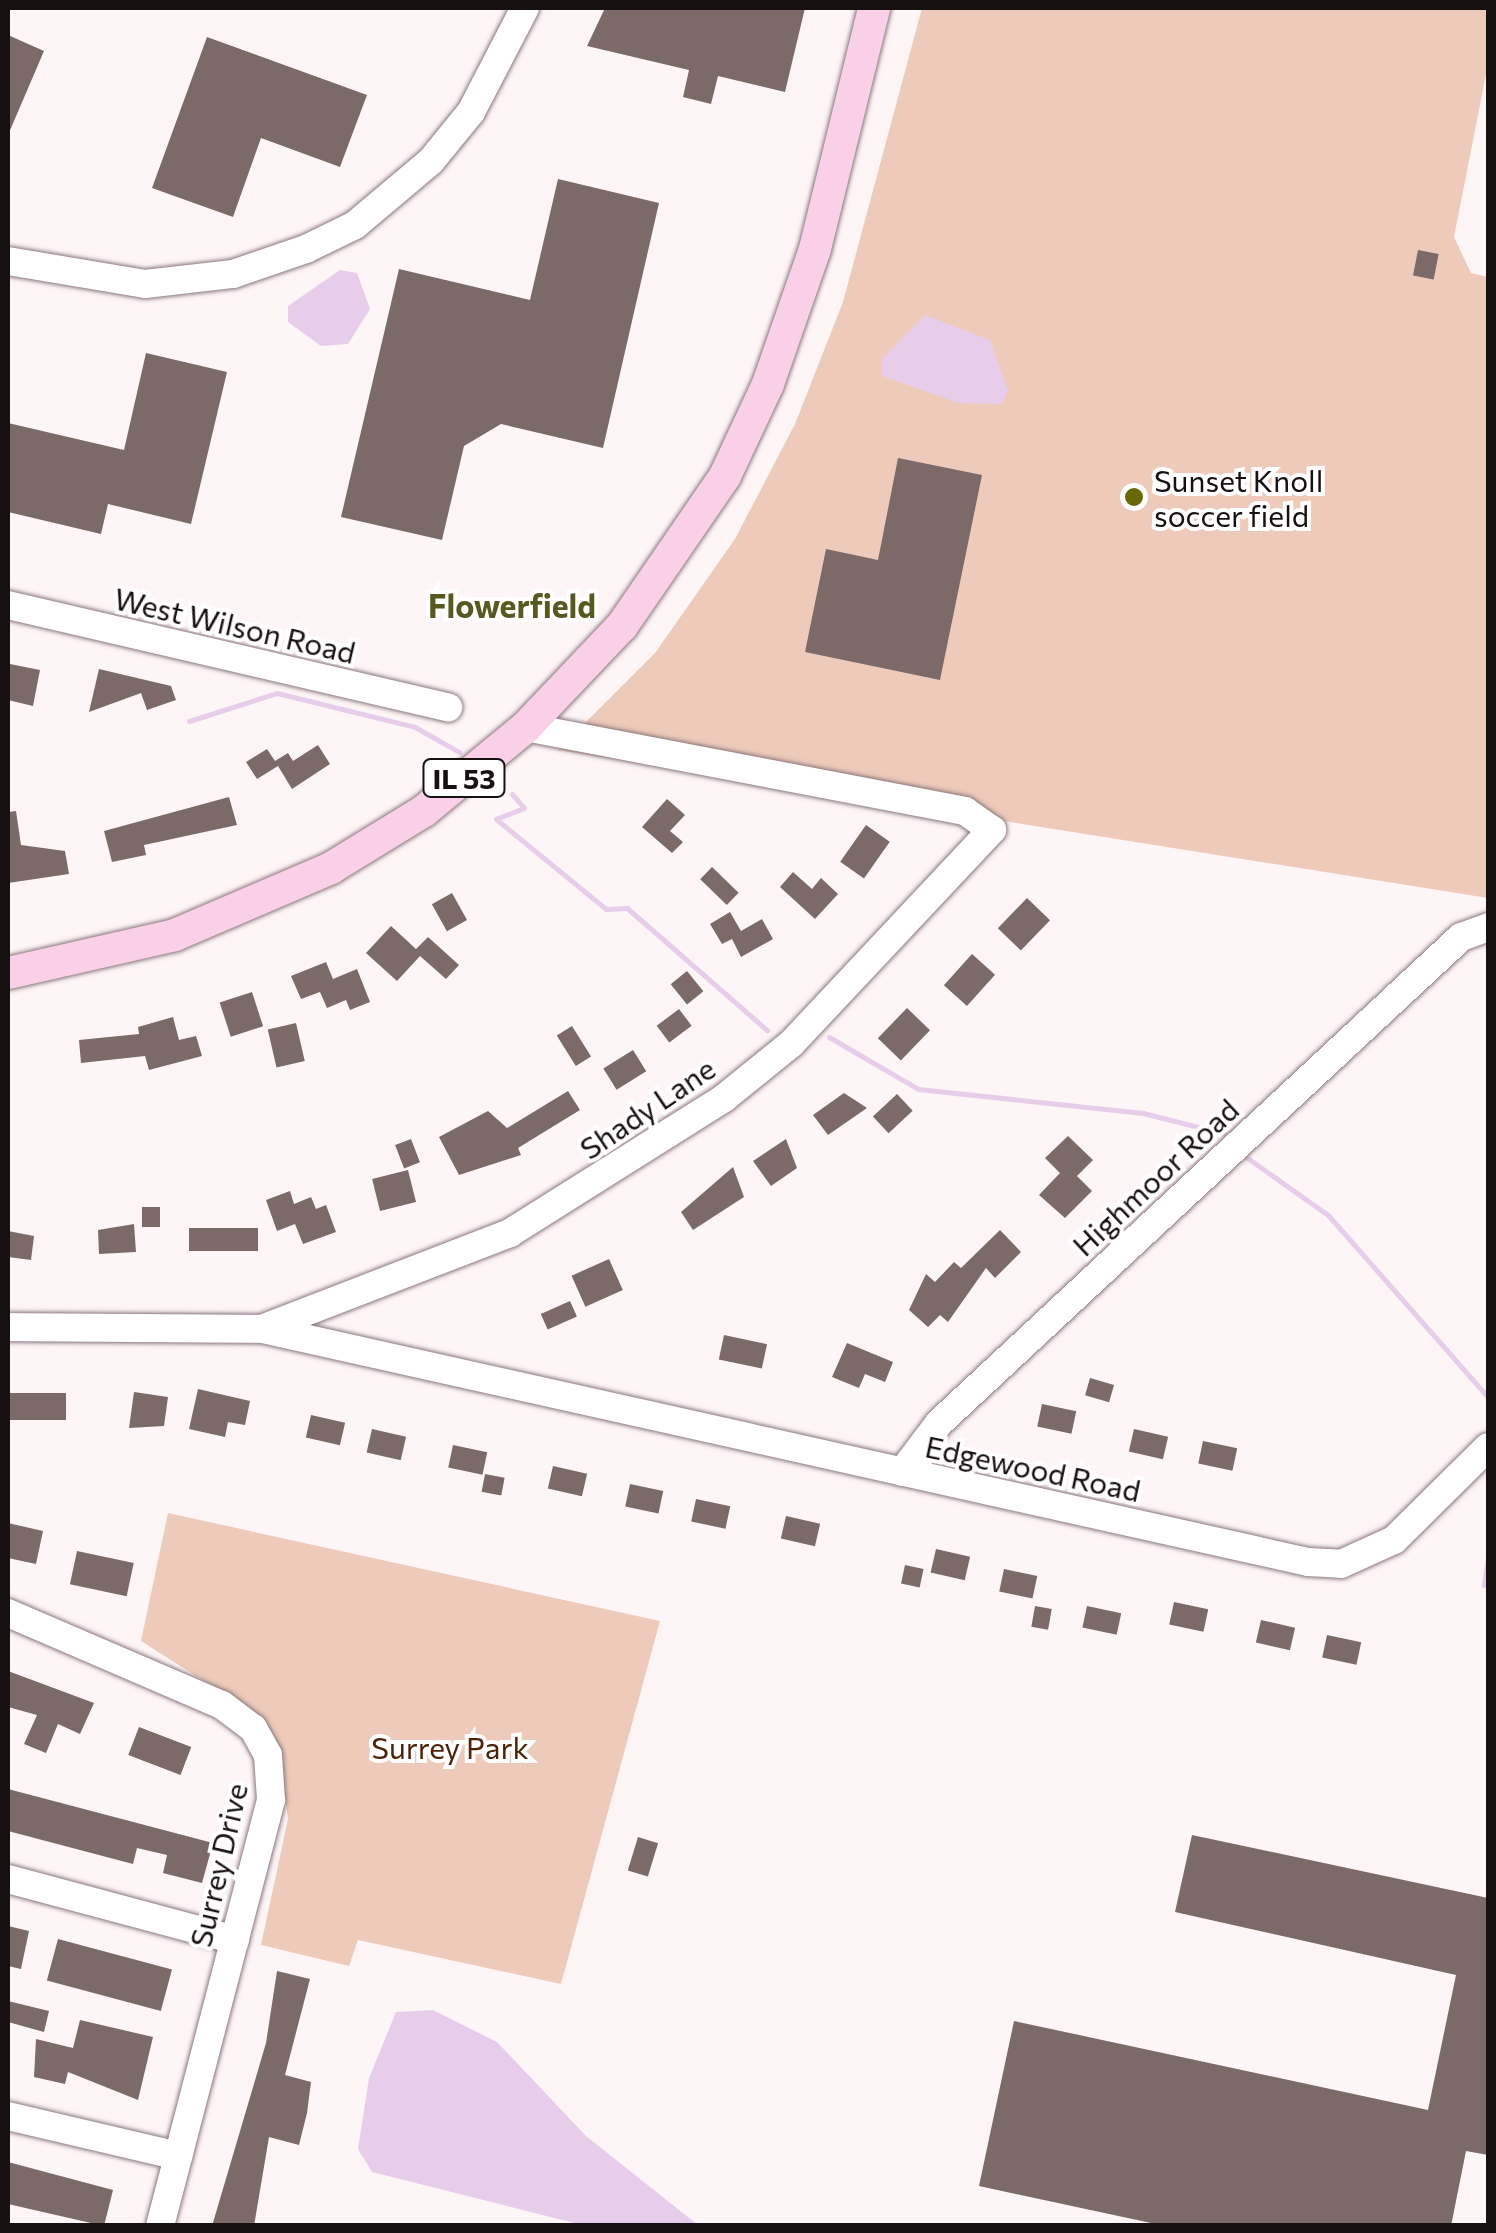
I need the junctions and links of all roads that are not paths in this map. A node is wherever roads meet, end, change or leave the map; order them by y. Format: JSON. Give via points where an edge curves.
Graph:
{"nodes":[{"id":1,"x":525,"y":8,"type":"edge"},
{"id":2,"x":874,"y":8,"type":"edge"},
{"id":3,"x":8,"y":261,"type":"edge"},
{"id":4,"x":8,"y":606,"type":"edge"},
{"id":5,"x":448,"y":707,"type":"dead end"},
{"id":6,"x":526,"y":728,"type":"junction"},
{"id":7,"x":1488,"y":928,"type":"edge"},
{"id":8,"x":8,"y":972,"type":"edge"},
{"id":9,"x":8,"y":1327,"type":"edge"},
{"id":10,"x":263,"y":1329,"type":"junction"},
{"id":11,"x":1488,"y":1447,"type":"edge"},
{"id":12,"x":902,"y":1472,"type":"junction"},
{"id":13,"x":8,"y":1613,"type":"edge"},
{"id":14,"x":8,"y":1879,"type":"edge"},
{"id":15,"x":235,"y":1940,"type":"junction"},
{"id":16,"x":8,"y":2116,"type":"edge"},
{"id":17,"x":178,"y":2156,"type":"junction"},
{"id":18,"x":160,"y":2226,"type":"edge"}],
"edges":[{"from":1,"to":3,"type":"street","via":[[470,112],[431,161],[355,225],[306,249],[233,274],[145,284]]},
{"from":2,"to":6,"type":"main road","number":"IL 53","via":[[794,314],[726,476],[622,626]]},
{"from":4,"to":5,"type":"street","name":"West Wilson Road"},
{"from":6,"to":8,"type":"main road","number":"IL 53","via":[[424,811],[256,905],[141,945]]},
{"from":6,"to":10,"type":"street","name":"Shady Lane","via":[[965,811],[992,830],[791,1044],[692,1120],[510,1234]]},
{"from":7,"to":12,"type":"street","name":"Highmoor Road","via":[[1461,937],[939,1423]]},
{"from":9,"to":10,"type":"street"},
{"from":10,"to":12,"type":"street","name":"Edgewood Road"},
{"from":11,"to":12,"type":"street","name":"Edgewood Road","via":[[1394,1540],[1341,1564]]},
{"from":13,"to":15,"type":"street","name":"Surrey Drive","via":[[222,1705],[253,1728],[273,1787]]},
{"from":14,"to":15,"type":"street"},
{"from":15,"to":17,"type":"street","name":"Surrey Drive"},
{"from":16,"to":17,"type":"street"},
{"from":17,"to":18,"type":"street","name":"Surrey Drive"}]}
